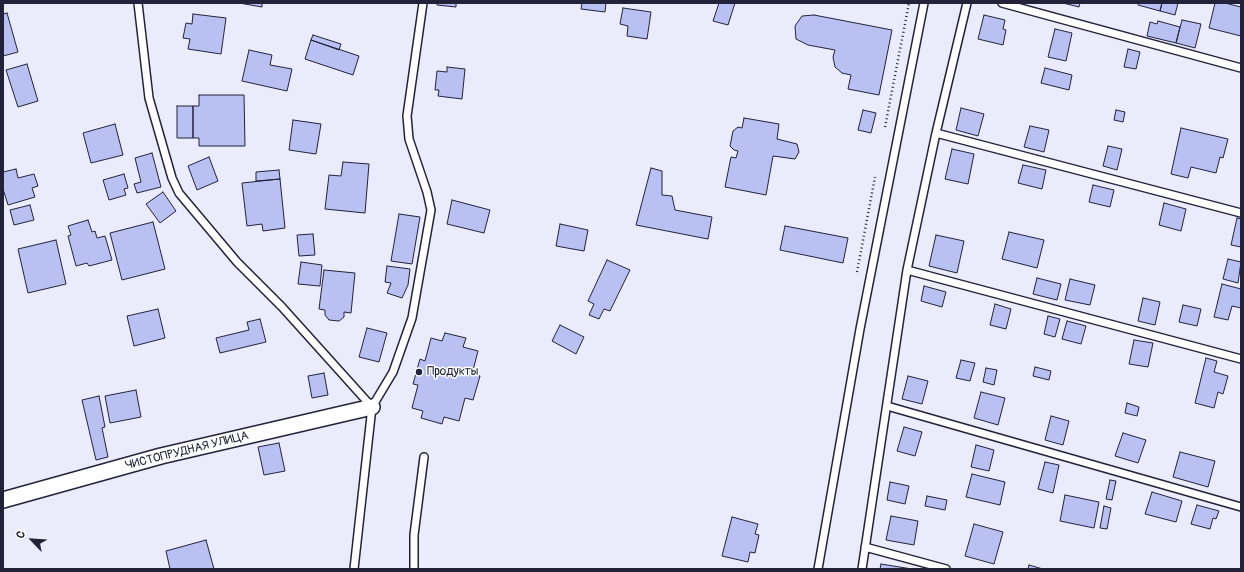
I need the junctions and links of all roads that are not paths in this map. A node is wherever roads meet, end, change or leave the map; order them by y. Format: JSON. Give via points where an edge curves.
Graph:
{"nodes":[{"id":1,"x":138,"y":3,"type":"edge"},
{"id":2,"x":423,"y":3,"type":"edge"},
{"id":3,"x":924,"y":3,"type":"edge"},
{"id":4,"x":967,"y":3,"type":"edge"},
{"id":5,"x":1002,"y":3,"type":"edge"},
{"id":6,"x":1241,"y":68,"type":"edge"},
{"id":7,"x":936,"y":133,"type":"junction"},
{"id":8,"x":1241,"y":212,"type":"edge"},
{"id":9,"x":907,"y":270,"type":"junction"},
{"id":10,"x":1241,"y":359,"type":"edge"},
{"id":11,"x":372,"y":406,"type":"junction"},
{"id":12,"x":887,"y":406,"type":"junction"},
{"id":13,"x":424,"y":457,"type":"dead end"},
{"id":14,"x":3,"y":500,"type":"edge"},
{"id":15,"x":1241,"y":508,"type":"edge"},
{"id":16,"x":866,"y":547,"type":"junction"},
{"id":17,"x":354,"y":569,"type":"edge"},
{"id":18,"x":414,"y":569,"type":"edge"},
{"id":19,"x":818,"y":569,"type":"edge"},
{"id":20,"x":862,"y":569,"type":"edge"},
{"id":21,"x":946,"y":569,"type":"edge"}],
"edges":[{"from":1,"to":11,"type":"lane","via":[[149,98],[172,178],[179,193],[237,262],[282,307]]},
{"from":2,"to":11,"type":"lane","via":[[407,116],[409,139],[431,210],[412,318],[393,372]]},
{"from":3,"to":19,"type":"lane","via":[[860,329]]},
{"from":4,"to":7,"type":"lane"},
{"from":5,"to":6,"type":"lane"},
{"from":7,"to":8,"type":"lane"},
{"from":7,"to":9,"type":"lane"},
{"from":9,"to":10,"type":"lane"},
{"from":9,"to":12,"type":"lane"},
{"from":11,"to":14,"type":"street","name":"ЧИСТОПРУДНАЯ УЛИЦА","via":[[161,456]]},
{"from":11,"to":17,"type":"lane"},
{"from":12,"to":15,"type":"lane"},
{"from":12,"to":16,"type":"lane"},
{"from":13,"to":18,"type":"lane","via":[[414,535]]},
{"from":16,"to":20,"type":"lane"},
{"from":16,"to":21,"type":"lane"}]}
